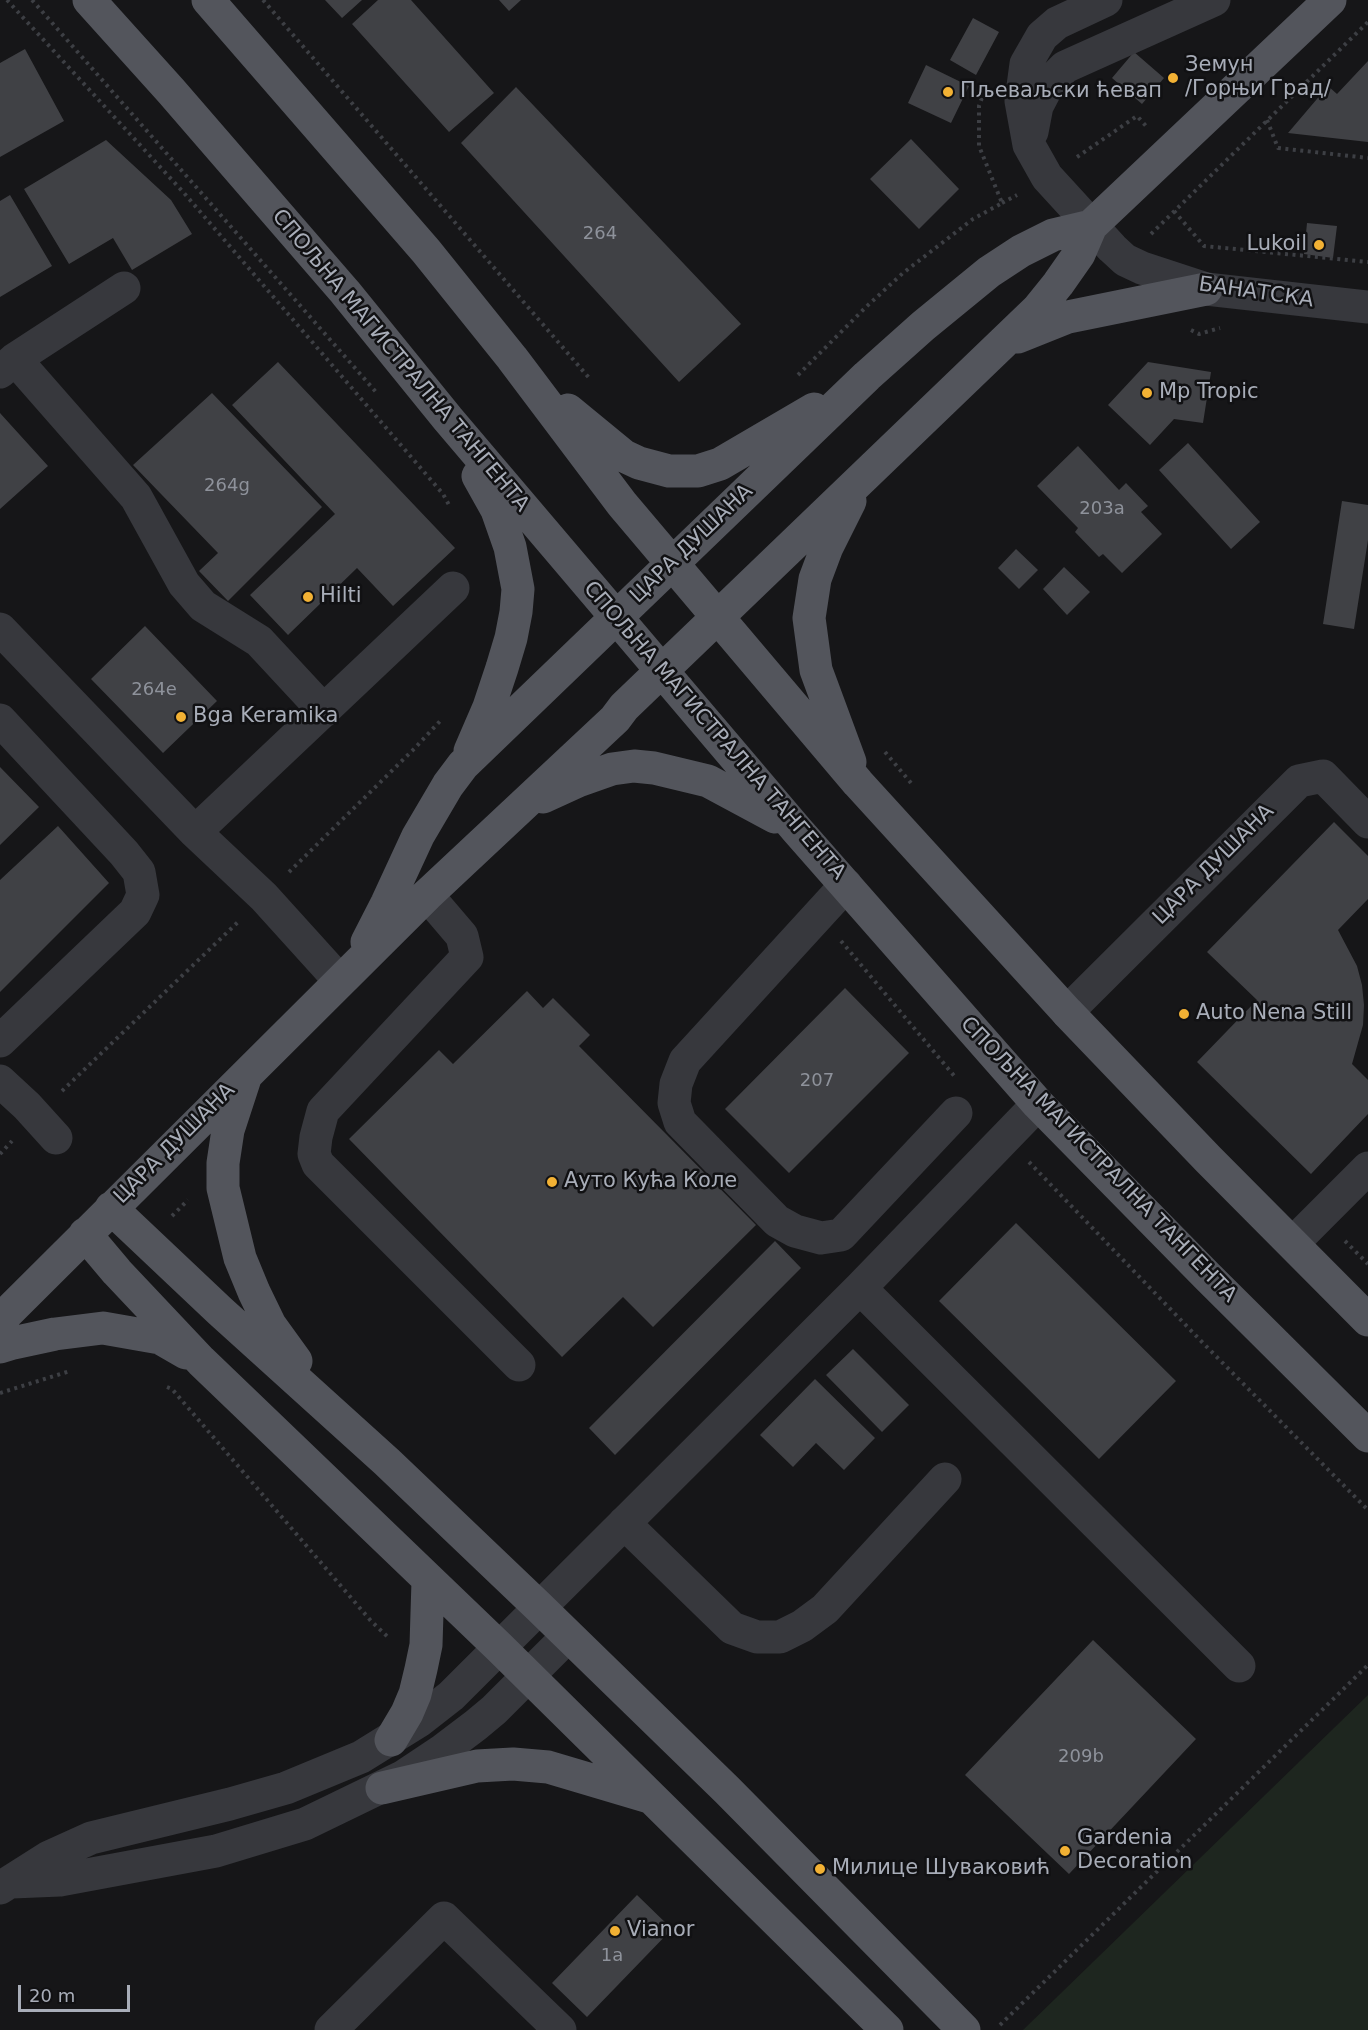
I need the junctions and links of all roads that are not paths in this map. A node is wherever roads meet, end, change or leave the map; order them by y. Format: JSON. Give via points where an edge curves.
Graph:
{"nodes":[{"id":1,"x":89,"y":0,"type":"edge"},
{"id":2,"x":208,"y":0,"type":"edge"},
{"id":3,"x":1106,"y":0,"type":"edge"},
{"id":4,"x":1214,"y":0,"type":"edge"},
{"id":5,"x":1330,"y":0,"type":"edge"},
{"id":6,"x":1029,"y":145,"type":"junction"},
{"id":7,"x":1091,"y":226,"type":"junction"},
{"id":8,"x":124,"y":288,"type":"dead end"},
{"id":9,"x":1206,"y":289,"type":"junction"},
{"id":10,"x":1368,"y":307,"type":"edge"},
{"id":11,"x":998,"y":348,"type":"junction"},
{"id":12,"x":512,"y":358,"type":"junction"},
{"id":13,"x":8,"y":366,"type":"edge"},
{"id":14,"x":867,"y":376,"type":"junction"},
{"id":15,"x":448,"y":419,"type":"junction"},
{"id":16,"x":864,"y":476,"type":"junction"},
{"id":17,"x":672,"y":564,"type":"junction"},
{"id":18,"x":453,"y":588,"type":"dead end"},
{"id":19,"x":616,"y":618,"type":"junction"},
{"id":20,"x":717,"y":618,"type":"junction"},
{"id":21,"x":0,"y":629,"type":"edge"},
{"id":22,"x":662,"y":671,"type":"junction"},
{"id":23,"x":324,"y":711,"type":"junction"},
{"id":24,"x":0,"y":720,"type":"edge"},
{"id":25,"x":463,"y":765,"type":"junction"},
{"id":26,"x":858,"y":783,"type":"junction"},
{"id":27,"x":518,"y":810,"type":"junction"},
{"id":28,"x":1368,"y":822,"type":"edge"},
{"id":29,"x":797,"y":830,"type":"junction"},
{"id":30,"x":195,"y":832,"type":"junction"},
{"id":31,"x":846,"y":885,"type":"junction"},
{"id":32,"x":428,"y":895,"type":"junction"},
{"id":33,"x":346,"y":976,"type":"junction"},
{"id":34,"x":1066,"y":1012,"type":"junction"},
{"id":35,"x":0,"y":1041,"type":"edge"},
{"id":36,"x":246,"y":1074,"type":"junction"},
{"id":37,"x":0,"y":1081,"type":"edge"},
{"id":38,"x":1038,"y":1104,"type":"junction"},
{"id":39,"x":956,"y":1113,"type":"dead end"},
{"id":40,"x":56,"y":1138,"type":"dead end"},
{"id":41,"x":1368,"y":1168,"type":"edge"},
{"id":42,"x":111,"y":1208,"type":"junction"},
{"id":43,"x":85,"y":1234,"type":"junction"},
{"id":44,"x":1293,"y":1243,"type":"junction"},
{"id":45,"x":860,"y":1288,"type":"junction"},
{"id":46,"x":0,"y":1320,"type":"edge"},
{"id":47,"x":1368,"y":1320,"type":"edge"},
{"id":48,"x":0,"y":1347,"type":"edge"},
{"id":49,"x":201,"y":1361,"type":"junction"},
{"id":50,"x":519,"y":1365,"type":"dead end"},
{"id":51,"x":330,"y":1408,"type":"junction"},
{"id":52,"x":1368,"y":1436,"type":"edge"},
{"id":53,"x":945,"y":1479,"type":"dead end"},
{"id":54,"x":624,"y":1523,"type":"junction"},
{"id":55,"x":428,"y":1581,"type":"junction"},
{"id":56,"x":539,"y":1607,"type":"junction"},
{"id":57,"x":568,"y":1636,"type":"junction"},
{"id":58,"x":500,"y":1648,"type":"junction"},
{"id":59,"x":1239,"y":1666,"type":"dead end"},
{"id":60,"x":528,"y":1676,"type":"junction"},
{"id":61,"x":391,"y":1740,"type":"junction"},
{"id":62,"x":382,"y":1788,"type":"junction"},
{"id":63,"x":655,"y":1799,"type":"junction"},
{"id":64,"x":6,"y":1885,"type":"edge"},
{"id":65,"x":331,"y":2030,"type":"edge"},
{"id":66,"x":560,"y":2030,"type":"edge"},
{"id":67,"x":887,"y":2030,"type":"edge"},
{"id":68,"x":964,"y":2030,"type":"edge"}],
"edges":[{"from":1,"to":15,"type":"main road","name":"СПОЉНА МАГИСТРАЛНА ТАНГЕНТА","via":[[337,283]]},
{"from":2,"to":12,"type":"main road","via":[[426,251]]},
{"from":3,"to":6,"type":"street","name":"БАНАТСКА","via":[[1057,23],[1042,36],[1026,64],[1020,101]]},
{"from":4,"to":6,"type":"street","via":[[1065,67],[1049,83],[1037,105]]},
{"from":5,"to":7,"type":"main road","name":"ЦАРА ДУШАНА"},
{"from":6,"to":7,"type":"street","name":"БАНАТСКА","via":[[1047,177]]},
{"from":7,"to":9,"type":"street","name":"БАНАТСКА","via":[[1125,260]]},
{"from":7,"to":11,"type":"main road","name":"ЦАРА ДУШАНА","via":[[1079,254],[1058,284]]},
{"from":7,"to":14,"type":"main road","name":"ЦАРА ДУШАНА","via":[[1035,243],[989,272]]},
{"from":8,"to":13,"type":"street"},
{"from":9,"to":10,"type":"street","name":"БАНАТСКА"},
{"from":9,"to":11,"type":"main road","via":[[1068,317]]},
{"from":11,"to":16,"type":"main road","name":"ЦАРА ДУШАНА"},
{"from":12,"to":14,"type":"main road","via":[[624,456],[669,471],[699,471],[720,464]]},
{"from":12,"to":17,"type":"main road"},
{"from":13,"to":23,"type":"street","via":[[136,497],[184,584],[203,606],[259,642]]},
{"from":14,"to":17,"type":"main road","name":"ЦАРА ДУШАНА"},
{"from":15,"to":19,"type":"main road","name":"СПОЉНА МАГИСТРАЛНА ТАНГЕНТА"},
{"from":15,"to":25,"type":"main road","via":[[497,510],[518,589],[502,668]]},
{"from":16,"to":20,"type":"main road","name":"ЦАРА ДУШАНА"},
{"from":16,"to":26,"type":"main road","via":[[827,547],[815,579],[810,618],[816,670]]},
{"from":17,"to":19,"type":"main road","name":"ЦАРА ДУШАНА"},
{"from":17,"to":20,"type":"main road"},
{"from":18,"to":23,"type":"street"},
{"from":19,"to":22,"type":"main road","name":"СПОЉНА МАГИСТРАЛНА ТАНГЕНТА"},
{"from":19,"to":25,"type":"main road","name":"ЦАРА ДУШАНА"},
{"from":20,"to":22,"type":"main road","name":"ЦАРА ДУШАНА"},
{"from":20,"to":26,"type":"main road"},
{"from":21,"to":30,"type":"street"},
{"from":22,"to":27,"type":"main road","name":"ЦАРА ДУШАНА"},
{"from":22,"to":29,"type":"main road","name":"СПОЉНА МАГИСТРАЛНА ТАНГЕНТА"},
{"from":23,"to":30,"type":"street"},
{"from":24,"to":35,"type":"street","via":[[124,853],[139,872],[143,895],[135,912]]},
{"from":25,"to":33,"type":"main road","name":"ЦАРА ДУШАНА","via":[[418,836],[387,903]]},
{"from":26,"to":34,"type":"main road"},
{"from":27,"to":29,"type":"main road","via":[[578,781],[634,766],[708,781]]},
{"from":27,"to":32,"type":"main road","name":"ЦАРА ДУШАНА"},
{"from":28,"to":34,"type":"street","name":"ЦАРА ДУШАНА","via":[[1323,776],[1299,781]]},
{"from":29,"to":31,"type":"main road","name":"СПОЉНА МАГИСТРАЛНА ТАНГЕНТА"},
{"from":30,"to":33,"type":"street"},
{"from":31,"to":38,"type":"main road","name":"СПОЉНА МАГИСТРАЛНА ТАНГЕНТА"},
{"from":31,"to":39,"type":"street","via":[[685,1061],[674,1103],[681,1122],[777,1221],[821,1238],[841,1235]]},
{"from":32,"to":33,"type":"main road","name":"ЦАРА ДУШАНА"},
{"from":32,"to":50,"type":"street","via":[[462,936],[467,957],[322,1111],[314,1154],[318,1164]]},
{"from":33,"to":36,"type":"main road","name":"ЦАРА ДУШАНА"},
{"from":34,"to":44,"type":"main road"},
{"from":36,"to":42,"type":"main road","name":"ЦАРА ДУШАНА"},
{"from":36,"to":51,"type":"main road","via":[[228,1130],[224,1163],[223,1188],[229,1215],[240,1258],[270,1325]]},
{"from":37,"to":40,"type":"street"},
{"from":38,"to":45,"type":"street"},
{"from":38,"to":52,"type":"main road","name":"СПОЉНА МАГИСТРАЛНА ТАНГЕНТА"},
{"from":41,"to":44,"type":"street"},
{"from":42,"to":43,"type":"main road","name":"ЦАРА ДУШАНА"},
{"from":42,"to":51,"type":"main road"},
{"from":43,"to":46,"type":"main road","name":"ЦАРА ДУШАНА"},
{"from":43,"to":49,"type":"main road"},
{"from":44,"to":47,"type":"main road"},
{"from":45,"to":54,"type":"street"},
{"from":45,"to":59,"type":"street"},
{"from":48,"to":49,"type":"main road","via":[[103,1328],[160,1338]]},
{"from":49,"to":55,"type":"main road"},
{"from":51,"to":56,"type":"main road"},
{"from":53,"to":54,"type":"street","via":[[825,1609],[780,1637],[757,1637],[732,1628]]},
{"from":54,"to":56,"type":"street"},
{"from":55,"to":58,"type":"main road"},
{"from":55,"to":61,"type":"main road","via":[[426,1645],[415,1694]]},
{"from":56,"to":57,"type":"main road"},
{"from":56,"to":58,"type":"street"},
{"from":57,"to":60,"type":"street"},
{"from":57,"to":68,"type":"main road"},
{"from":58,"to":60,"type":"main road"},
{"from":58,"to":61,"type":"street","via":[[451,1696]]},
{"from":60,"to":62,"type":"street","via":[[476,1725]]},
{"from":60,"to":63,"type":"main road"},
{"from":61,"to":64,"type":"street","via":[[286,1788],[91,1838],[48,1857]]},
{"from":62,"to":63,"type":"main road","via":[[477,1766],[513,1764],[548,1767]]},
{"from":62,"to":64,"type":"street","via":[[305,1824],[216,1851],[60,1880]]},
{"from":63,"to":67,"type":"main road"},
{"from":65,"to":66,"type":"street","via":[[444,1918]]}]}
